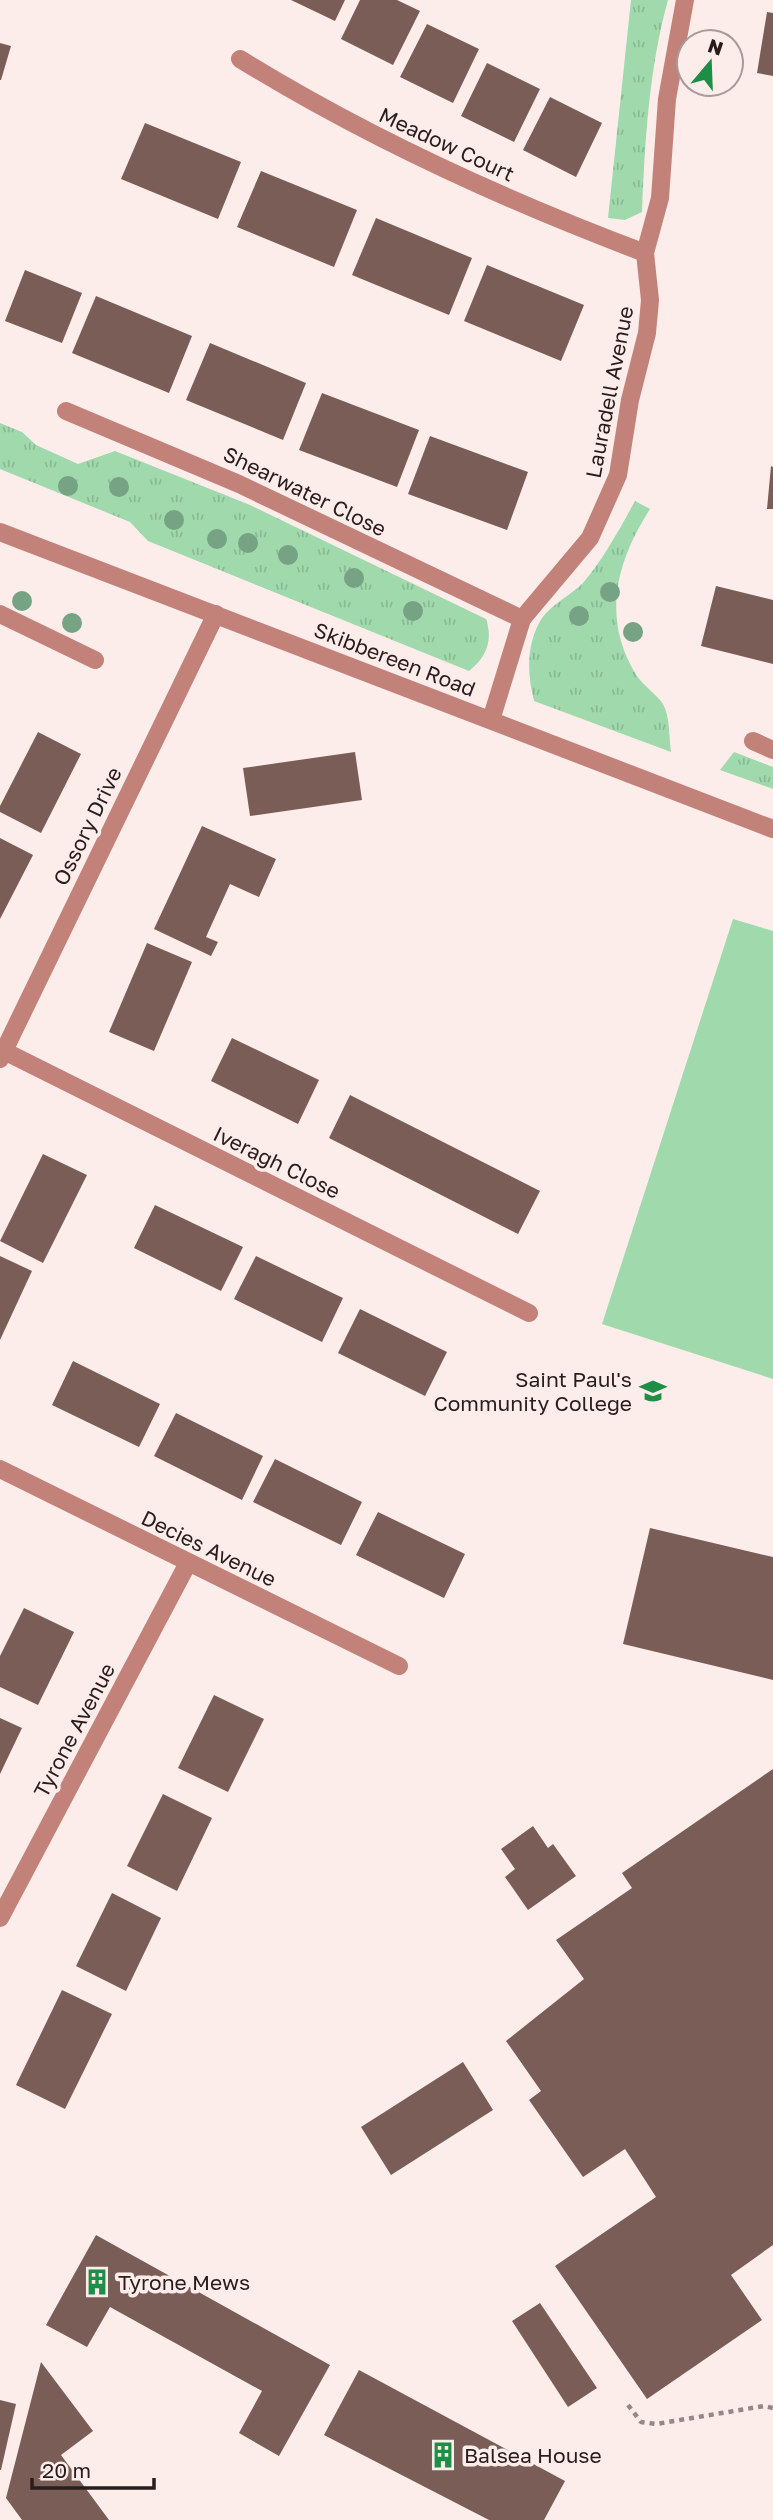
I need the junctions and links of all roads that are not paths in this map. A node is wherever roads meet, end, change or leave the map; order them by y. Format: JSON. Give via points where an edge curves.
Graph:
{"nodes":[{"id":1,"x":685,"y":0,"type":"edge"},
{"id":2,"x":240,"y":59,"type":"dead end"},
{"id":3,"x":645,"y":253,"type":"junction"},
{"id":4,"x":66,"y":411,"type":"dead end"},
{"id":5,"x":0,"y":532,"type":"edge"},
{"id":6,"x":0,"y":614,"type":"edge"},
{"id":7,"x":216,"y":614,"type":"junction"},
{"id":8,"x":522,"y":619,"type":"junction"},
{"id":9,"x":95,"y":660,"type":"dead end"},
{"id":10,"x":491,"y":720,"type":"junction"},
{"id":11,"x":753,"y":741,"type":"dead end"},
{"id":12,"x":773,"y":750,"type":"edge"},
{"id":13,"x":773,"y":829,"type":"edge"},
{"id":14,"x":2,"y":1055,"type":"edge"},
{"id":15,"x":529,"y":1313,"type":"dead end"},
{"id":16,"x":0,"y":1469,"type":"edge"},
{"id":17,"x":188,"y":1563,"type":"junction"},
{"id":18,"x":399,"y":1666,"type":"dead end"},
{"id":19,"x":0,"y":1918,"type":"edge"}],
"edges":[{"from":1,"to":3,"type":"street","name":"Lauradell Avenue","via":[[667,99],[660,198]]},
{"from":2,"to":3,"type":"street","name":"Meadow Court","via":[[316,106],[440,169]]},
{"from":3,"to":8,"type":"street","name":"Lauradell Avenue","via":[[650,300],[647,333],[614,489],[590,538]]},
{"from":4,"to":8,"type":"street","name":"Shearwater Close","via":[[239,484]]},
{"from":5,"to":7,"type":"street","name":"Skibbereen Road"},
{"from":6,"to":9,"type":"street"},
{"from":7,"to":10,"type":"street","name":"Skibbereen Road"},
{"from":7,"to":14,"type":"street","name":"Ossory Drive"},
{"from":8,"to":10,"type":"street","name":"Lauradell Avenue"},
{"from":10,"to":13,"type":"street","name":"Skibbereen Road"},
{"from":11,"to":12,"type":"street"},
{"from":14,"to":15,"type":"street","name":"Iveragh Close"},
{"from":16,"to":17,"type":"street","name":"Decies Avenue"},
{"from":17,"to":18,"type":"street","name":"Decies Avenue"},
{"from":17,"to":19,"type":"street","name":"Tyrone Avenue"}]}
